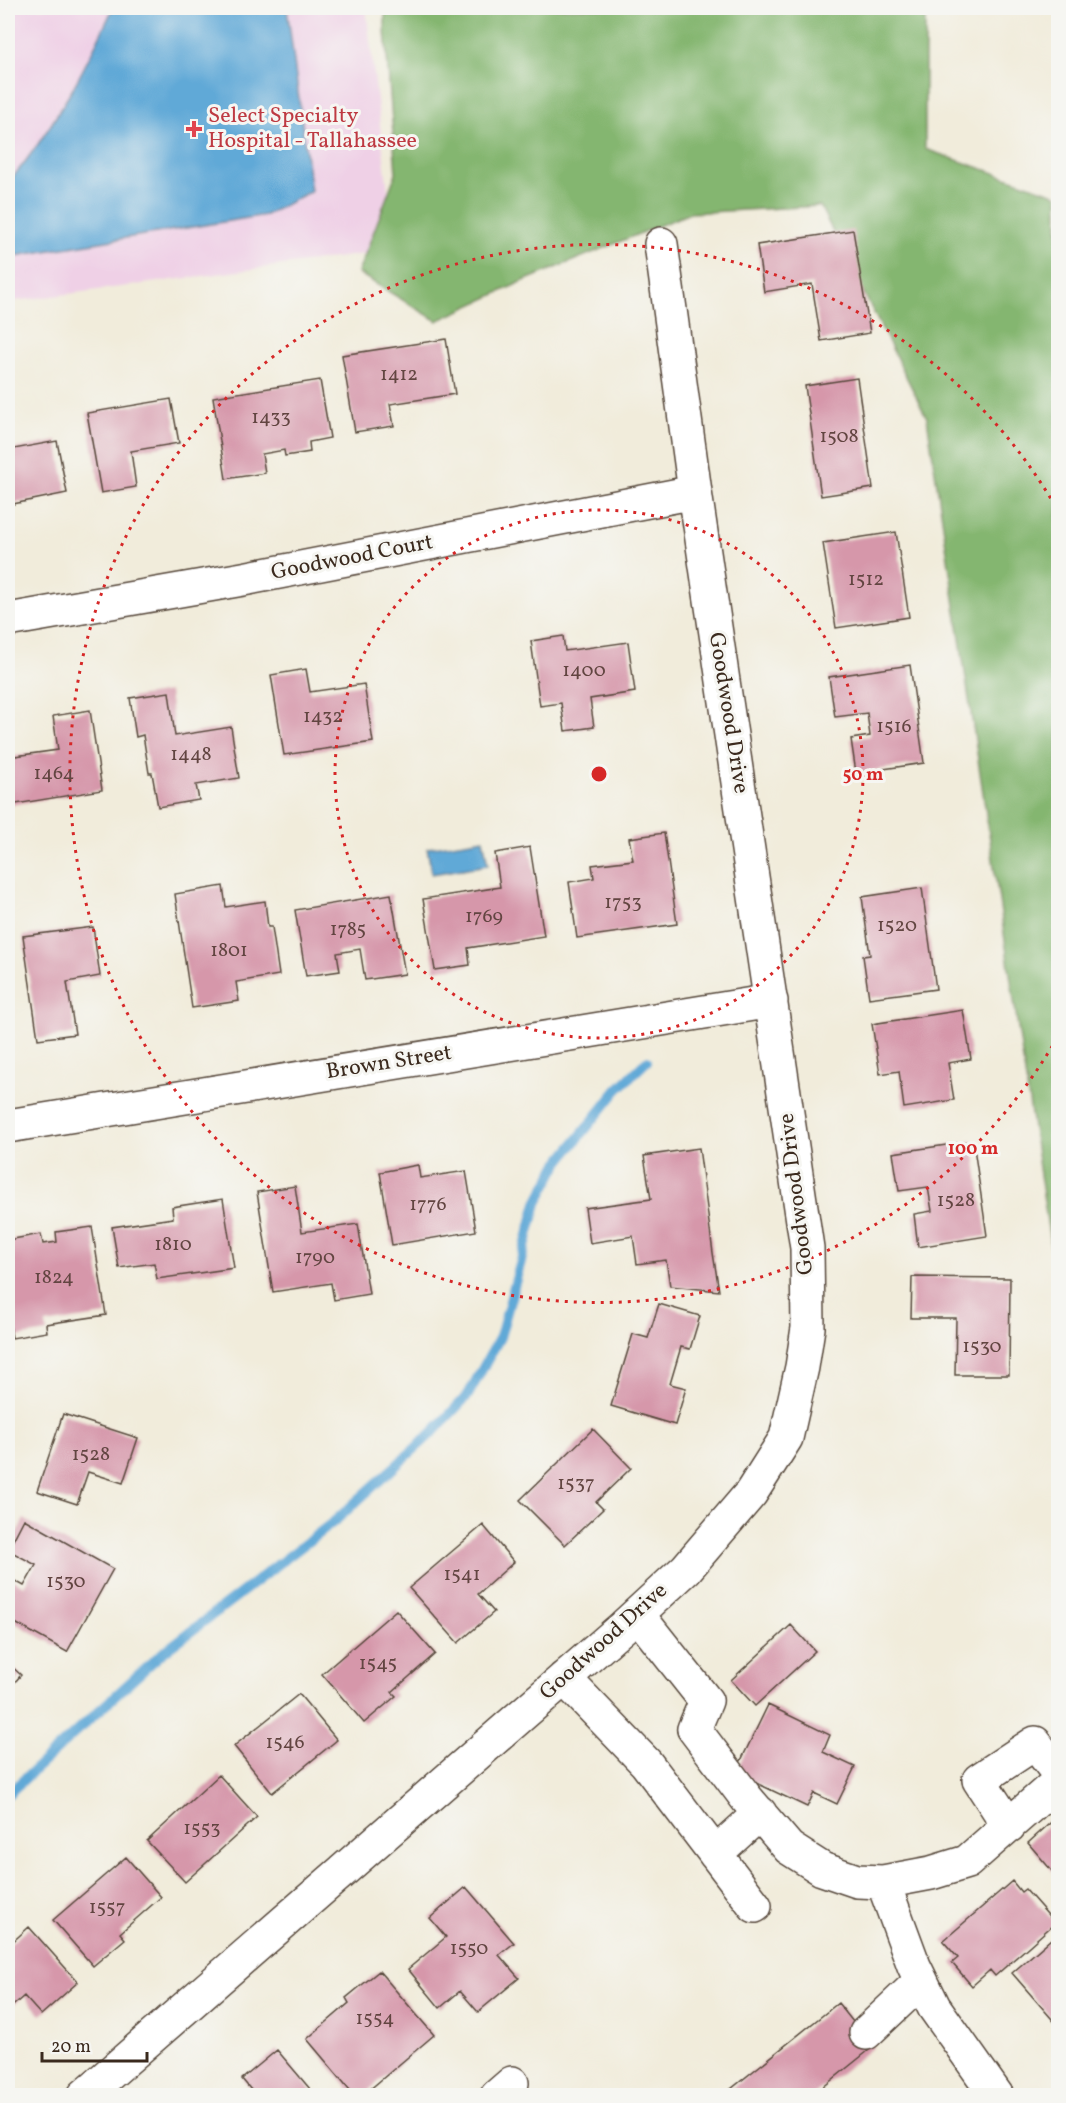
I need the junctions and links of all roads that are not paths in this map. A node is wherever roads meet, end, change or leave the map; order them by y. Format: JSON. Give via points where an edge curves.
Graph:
{"nodes":[{"id":1,"x":661,"y":244,"type":"dead end"},
{"id":2,"x":695,"y":492,"type":"junction"},
{"id":3,"x":8,"y":620,"type":"edge"},
{"id":4,"x":771,"y":1001,"type":"junction"},
{"id":5,"x":8,"y":1126,"type":"edge"},
{"id":6,"x":637,"y":1614,"type":"junction"},
{"id":7,"x":564,"y":1678,"type":"junction"},
{"id":8,"x":1059,"y":1773,"type":"edge"},
{"id":9,"x":1059,"y":1782,"type":"edge"},
{"id":10,"x":760,"y":1814,"type":"junction"},
{"id":11,"x":1009,"y":1826,"type":"junction"},
{"id":12,"x":715,"y":1854,"type":"junction"},
{"id":13,"x":883,"y":1882,"type":"junction"},
{"id":14,"x":755,"y":1906,"type":"dead end"},
{"id":15,"x":921,"y":1981,"type":"junction"},
{"id":16,"x":866,"y":2033,"type":"dead end"},
{"id":17,"x":84,"y":2096,"type":"edge"},
{"id":18,"x":997,"y":2096,"type":"edge"}],
"edges":[{"from":1,"to":2,"type":"street","name":"Goodwood Drive"},
{"from":2,"to":3,"type":"street","name":"Goodwood Court"},
{"from":2,"to":4,"type":"street","name":"Goodwood Drive"},
{"from":4,"to":5,"type":"street","name":"Brown Street"},
{"from":4,"to":6,"type":"street","name":"Goodwood Drive","via":[[807,1248],[808,1328],[802,1367],[786,1438],[751,1493],[686,1569]]},
{"from":6,"to":7,"type":"street","name":"Goodwood Drive"},
{"from":6,"to":10,"type":"street","via":[[706,1701],[694,1729]]},
{"from":7,"to":12,"type":"street","via":[[646,1762]]},
{"from":7,"to":17,"type":"street","name":"Goodwood Drive"},
{"from":8,"to":11,"type":"street","via":[[1035,1743],[979,1780]]},
{"from":9,"to":11,"type":"street"},
{"from":10,"to":12,"type":"street"},
{"from":10,"to":13,"type":"street","via":[[789,1848],[822,1869],[857,1881]]},
{"from":11,"to":13,"type":"street","via":[[967,1862],[931,1874]]},
{"from":12,"to":14,"type":"street"},
{"from":13,"to":15,"type":"street"},
{"from":15,"to":16,"type":"street"},
{"from":15,"to":18,"type":"street","via":[[934,2007]]}]}
